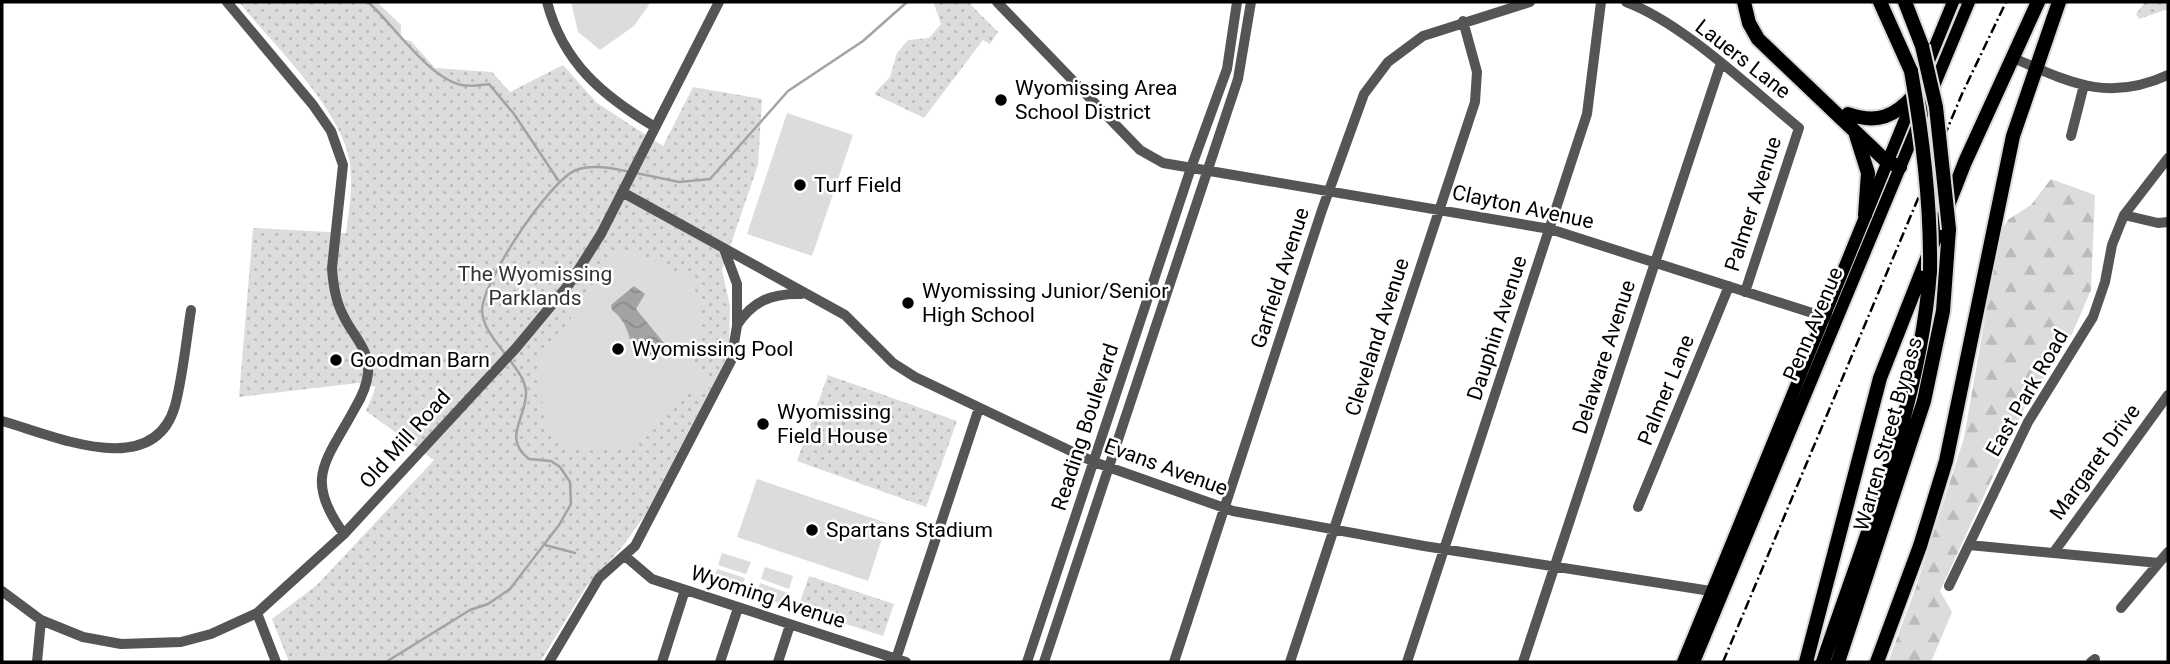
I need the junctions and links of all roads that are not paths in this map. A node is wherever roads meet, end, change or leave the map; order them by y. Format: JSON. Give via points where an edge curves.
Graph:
{"nodes":[{"id":1,"x":228,"y":2,"type":"edge"},
{"id":2,"x":547,"y":2,"type":"edge"},
{"id":3,"x":719,"y":2,"type":"edge"},
{"id":4,"x":997,"y":2,"type":"edge"},
{"id":5,"x":1237,"y":2,"type":"edge"},
{"id":6,"x":1251,"y":2,"type":"edge"},
{"id":7,"x":1530,"y":2,"type":"edge"},
{"id":8,"x":1601,"y":2,"type":"edge"},
{"id":9,"x":1626,"y":2,"type":"edge"},
{"id":10,"x":1744,"y":2,"type":"edge"},
{"id":11,"x":1752,"y":2,"type":"edge"},
{"id":12,"x":1880,"y":2,"type":"edge"},
{"id":13,"x":1891,"y":2,"type":"edge"},
{"id":14,"x":1908,"y":2,"type":"edge"},
{"id":15,"x":1953,"y":2,"type":"edge"},
{"id":16,"x":1969,"y":2,"type":"edge"},
{"id":17,"x":2038,"y":2,"type":"edge"},
{"id":18,"x":2059,"y":2,"type":"edge"},
{"id":19,"x":1463,"y":21,"type":"junction"},
{"id":20,"x":2011,"y":57,"type":"junction"},
{"id":21,"x":1721,"y":63,"type":"junction"},
{"id":22,"x":2036,"y":67,"type":"junction"},
{"id":23,"x":1911,"y":71,"type":"junction"},
{"id":24,"x":2168,"y":75,"type":"edge"},
{"id":25,"x":2084,"y":85,"type":"junction"},
{"id":26,"x":1915,"y":94,"type":"junction"},
{"id":27,"x":1848,"y":114,"type":"junction"},
{"id":28,"x":655,"y":127,"type":"junction"},
{"id":29,"x":1798,"y":128,"type":"joint"},
{"id":30,"x":1854,"y":130,"type":"junction"},
{"id":31,"x":2071,"y":136,"type":"dead end"},
{"id":32,"x":2168,"y":158,"type":"edge"},
{"id":33,"x":1892,"y":161,"type":"junction"},
{"id":34,"x":1191,"y":168,"type":"junction"},
{"id":35,"x":1208,"y":169,"type":"junction"},
{"id":36,"x":1330,"y":189,"type":"junction"},
{"id":37,"x":622,"y":192,"type":"junction"},
{"id":38,"x":1440,"y":209,"type":"junction"},
{"id":39,"x":1865,"y":215,"type":"junction"},
{"id":40,"x":2124,"y":215,"type":"junction"},
{"id":41,"x":2168,"y":222,"type":"edge"},
{"id":42,"x":1550,"y":229,"type":"junction"},
{"id":43,"x":723,"y":248,"type":"junction"},
{"id":44,"x":1655,"y":261,"type":"junction"},
{"id":45,"x":1729,"y":286,"type":"junction"},
{"id":46,"x":1745,"y":292,"type":"junction"},
{"id":47,"x":803,"y":294,"type":"junction"},
{"id":48,"x":191,"y":310,"type":"dead end"},
{"id":49,"x":1825,"y":317,"type":"junction"},
{"id":50,"x":1838,"y":322,"type":"junction"},
{"id":51,"x":737,"y":326,"type":"junction"},
{"id":52,"x":2168,"y":395,"type":"edge"},
{"id":53,"x":979,"y":408,"type":"junction"},
{"id":54,"x":2,"y":421,"type":"edge"},
{"id":55,"x":1094,"y":462,"type":"junction"},
{"id":56,"x":1107,"y":467,"type":"junction"},
{"id":57,"x":1224,"y":508,"type":"junction"},
{"id":58,"x":1638,"y":508,"type":"dead end"},
{"id":59,"x":1334,"y":529,"type":"junction"},
{"id":60,"x":344,"y":534,"type":"junction"},
{"id":61,"x":1969,"y":545,"type":"junction"},
{"id":62,"x":1444,"y":549,"type":"junction"},
{"id":63,"x":2054,"y":552,"type":"junction"},
{"id":64,"x":2168,"y":552,"type":"edge"},
{"id":65,"x":625,"y":556,"type":"junction"},
{"id":66,"x":2159,"y":563,"type":"junction"},
{"id":67,"x":1555,"y":566,"type":"junction"},
{"id":68,"x":1949,"y":586,"type":"dead end"},
{"id":69,"x":685,"y":590,"type":"junction"},
{"id":70,"x":2,"y":591,"type":"edge"},
{"id":71,"x":1718,"y":592,"type":"junction"},
{"id":72,"x":738,"y":608,"type":"junction"},
{"id":73,"x":2121,"y":608,"type":"dead end"},
{"id":74,"x":257,"y":613,"type":"junction"},
{"id":75,"x":41,"y":620,"type":"junction"},
{"id":76,"x":790,"y":625,"type":"junction"},
{"id":77,"x":899,"y":661,"type":"edge"},
{"id":78,"x":37,"y":662,"type":"edge"},
{"id":79,"x":276,"y":662,"type":"edge"},
{"id":80,"x":549,"y":662,"type":"edge"},
{"id":81,"x":662,"y":662,"type":"edge"},
{"id":82,"x":720,"y":662,"type":"edge"},
{"id":83,"x":778,"y":662,"type":"edge"},
{"id":84,"x":1027,"y":662,"type":"edge"},
{"id":85,"x":1044,"y":662,"type":"edge"},
{"id":86,"x":1174,"y":662,"type":"edge"},
{"id":87,"x":1290,"y":662,"type":"edge"},
{"id":88,"x":1407,"y":662,"type":"edge"},
{"id":89,"x":1523,"y":662,"type":"edge"},
{"id":90,"x":1683,"y":662,"type":"edge"},
{"id":91,"x":1694,"y":662,"type":"edge"},
{"id":92,"x":1806,"y":662,"type":"edge"},
{"id":93,"x":1823,"y":662,"type":"edge"},
{"id":94,"x":1838,"y":662,"type":"edge"},
{"id":95,"x":1877,"y":662,"type":"edge"}],
"edges":[{"from":1,"to":60,"type":"street","via":[[323,118],[343,165],[333,284],[343,316],[364,349],[368,373],[361,397],[320,479],[325,504]]},
{"from":2,"to":28,"type":"street","via":[[559,36],[586,77],[618,105]]},
{"from":3,"to":28,"type":"street","name":"Old Mill Road"},
{"from":4,"to":34,"type":"street","name":"Clayton Avenue","via":[[1140,150],[1163,163]]},
{"from":5,"to":34,"type":"street","name":"Reading Boulevard","via":[[1227,69]]},
{"from":6,"to":35,"type":"street","name":"Reading Boulevard","via":[[1238,79]]},
{"from":7,"to":19,"type":"street","name":"Garfield Avenue"},
{"from":8,"to":42,"type":"street","name":"Dauphin Avenue","via":[[1589,106]]},
{"from":9,"to":21,"type":"street","name":"Lauers Lane","via":[[1654,15]]},
{"from":10,"to":30,"type":"highway","via":[[1758,39]]},
{"from":11,"to":27,"type":"highway","via":[[1764,34]]},
{"from":12,"to":23,"type":"highway"},
{"from":13,"to":23,"type":"highway"},
{"from":14,"to":94,"type":"highway","name":"Warren Street Bypass","bridge":true,"via":[[1936,107],[1949,229],[1943,311],[1924,401]]},
{"from":15,"to":26,"type":"main road","name":"Penn Avenue"},
{"from":16,"to":33,"type":"main road","name":"Penn Avenue"},
{"from":17,"to":20,"type":"highway"},
{"from":18,"to":22,"type":"highway"},
{"from":19,"to":36,"type":"street","name":"Garfield Avenue","via":[[1413,42],[1378,74],[1357,109]]},
{"from":19,"to":38,"type":"street","name":"Cleveland Avenue","via":[[1478,85]]},
{"from":20,"to":22,"type":"street"},
{"from":20,"to":92,"type":"highway","via":[[1880,378]]},
{"from":21,"to":29,"type":"street","name":"Lauers Lane"},
{"from":21,"to":44,"type":"street","name":"Delaware Avenue"},
{"from":22,"to":25,"type":"street"},
{"from":22,"to":95,"type":"highway","via":[[2013,136],[1946,461]]},
{"from":23,"to":93,"type":"highway","name":"Warren Street Bypass","bridge":true,"via":[[1931,209],[1925,322],[1911,396]]},
{"from":24,"to":25,"type":"street","via":[[2126,90]]},
{"from":25,"to":31,"type":"street"},
{"from":26,"to":27,"type":"highway","via":[[1882,119]]},
{"from":26,"to":33,"type":"main road","name":"Penn Avenue"},
{"from":27,"to":33,"type":"highway"},
{"from":28,"to":37,"type":"street","name":"Old Mill Road"},
{"from":29,"to":46,"type":"street","name":"Palmer Avenue"},
{"from":30,"to":33,"type":"highway"},
{"from":30,"to":39,"type":"highway","via":[[1868,173]]},
{"from":32,"to":40,"type":"street"},
{"from":33,"to":39,"type":"main road","name":"Penn Avenue"},
{"from":33,"to":50,"type":"main road","name":"Penn Avenue"},
{"from":34,"to":35,"type":"street","name":"Clayton Avenue"},
{"from":34,"to":55,"type":"street","name":"Reading Boulevard"},
{"from":35,"to":36,"type":"street","name":"Clayton Avenue"},
{"from":35,"to":56,"type":"street","name":"Reading Boulevard"},
{"from":36,"to":38,"type":"street","name":"Clayton Avenue"},
{"from":36,"to":57,"type":"street","name":"Garfield Avenue"},
{"from":37,"to":43,"type":"street","name":"Evans Avenue"},
{"from":37,"to":60,"type":"street","name":"Old Mill Road","via":[[579,271],[513,351]]},
{"from":38,"to":42,"type":"street","name":"Clayton Avenue"},
{"from":38,"to":59,"type":"street","name":"Cleveland Avenue"},
{"from":39,"to":49,"type":"main road","name":"Penn Avenue"},
{"from":40,"to":41,"type":"street"},
{"from":40,"to":61,"type":"street","name":"East Park Road","via":[[2093,317],[2028,422]]},
{"from":42,"to":44,"type":"street","name":"Clayton Avenue"},
{"from":42,"to":62,"type":"street","name":"Dauphin Avenue"},
{"from":43,"to":47,"type":"street","name":"Evans Avenue"},
{"from":43,"to":51,"type":"street","via":[[737,284]]},
{"from":44,"to":45,"type":"street","name":"Clayton Avenue"},
{"from":44,"to":67,"type":"street","name":"Delaware Avenue"},
{"from":45,"to":46,"type":"street","name":"Clayton Avenue"},
{"from":45,"to":58,"type":"street","name":"Palmer Lane"},
{"from":46,"to":49,"type":"street","name":"Clayton Avenue"},
{"from":47,"to":51,"type":"street","via":[[765,298],[748,310]]},
{"from":47,"to":53,"type":"street","name":"Evans Avenue","via":[[855,322],[901,369]]},
{"from":48,"to":54,"type":"street","via":[[174,407],[159,436],[137,448],[114,450]]},
{"from":49,"to":50,"type":"street","name":"Clayton Avenue"},
{"from":49,"to":71,"type":"main road","name":"Penn Avenue"},
{"from":50,"to":71,"type":"main road","name":"Penn Avenue"},
{"from":51,"to":65,"type":"street","via":[[725,374],[645,529]]},
{"from":52,"to":63,"type":"street","name":"Margaret Drive"},
{"from":53,"to":55,"type":"street","name":"Evans Avenue"},
{"from":53,"to":77,"type":"street"},
{"from":55,"to":56,"type":"street","name":"Evans Avenue"},
{"from":55,"to":84,"type":"street","name":"Reading Boulevard"},
{"from":56,"to":57,"type":"street","name":"Evans Avenue"},
{"from":56,"to":85,"type":"street","name":"Reading Boulevard"},
{"from":57,"to":59,"type":"street","name":"Evans Avenue"},
{"from":57,"to":86,"type":"street","name":"Garfield Avenue"},
{"from":59,"to":62,"type":"street","name":"Evans Avenue"},
{"from":59,"to":87,"type":"street","name":"Cleveland Avenue"},
{"from":60,"to":74,"type":"street","name":"Old Mill Road"},
{"from":61,"to":63,"type":"street"},
{"from":61,"to":68,"type":"street","name":"East Park Road"},
{"from":62,"to":67,"type":"street","name":"Evans Avenue"},
{"from":62,"to":88,"type":"street","name":"Dauphin Avenue"},
{"from":63,"to":66,"type":"street"},
{"from":64,"to":66,"type":"street"},
{"from":65,"to":69,"type":"street","name":"Wyoming Avenue","via":[[646,576]]},
{"from":65,"to":80,"type":"street","via":[[590,592]]},
{"from":66,"to":73,"type":"street"},
{"from":67,"to":71,"type":"street","name":"Evans Avenue"},
{"from":67,"to":89,"type":"street","name":"Delaware Avenue"},
{"from":69,"to":72,"type":"street","name":"Wyoming Avenue"},
{"from":69,"to":81,"type":"street"},
{"from":70,"to":75,"type":"street","name":"Old Mill Road"},
{"from":71,"to":90,"type":"main road","name":"Penn Avenue"},
{"from":71,"to":91,"type":"main road","name":"Penn Avenue"},
{"from":72,"to":76,"type":"street","name":"Wyoming Avenue"},
{"from":72,"to":82,"type":"street"},
{"from":74,"to":75,"type":"street","name":"Old Mill Road","via":[[211,634],[148,645],[83,637]]},
{"from":74,"to":79,"type":"street"},
{"from":75,"to":78,"type":"street"},
{"from":76,"to":77,"type":"street","name":"Wyoming Avenue"},
{"from":76,"to":83,"type":"street"}]}
